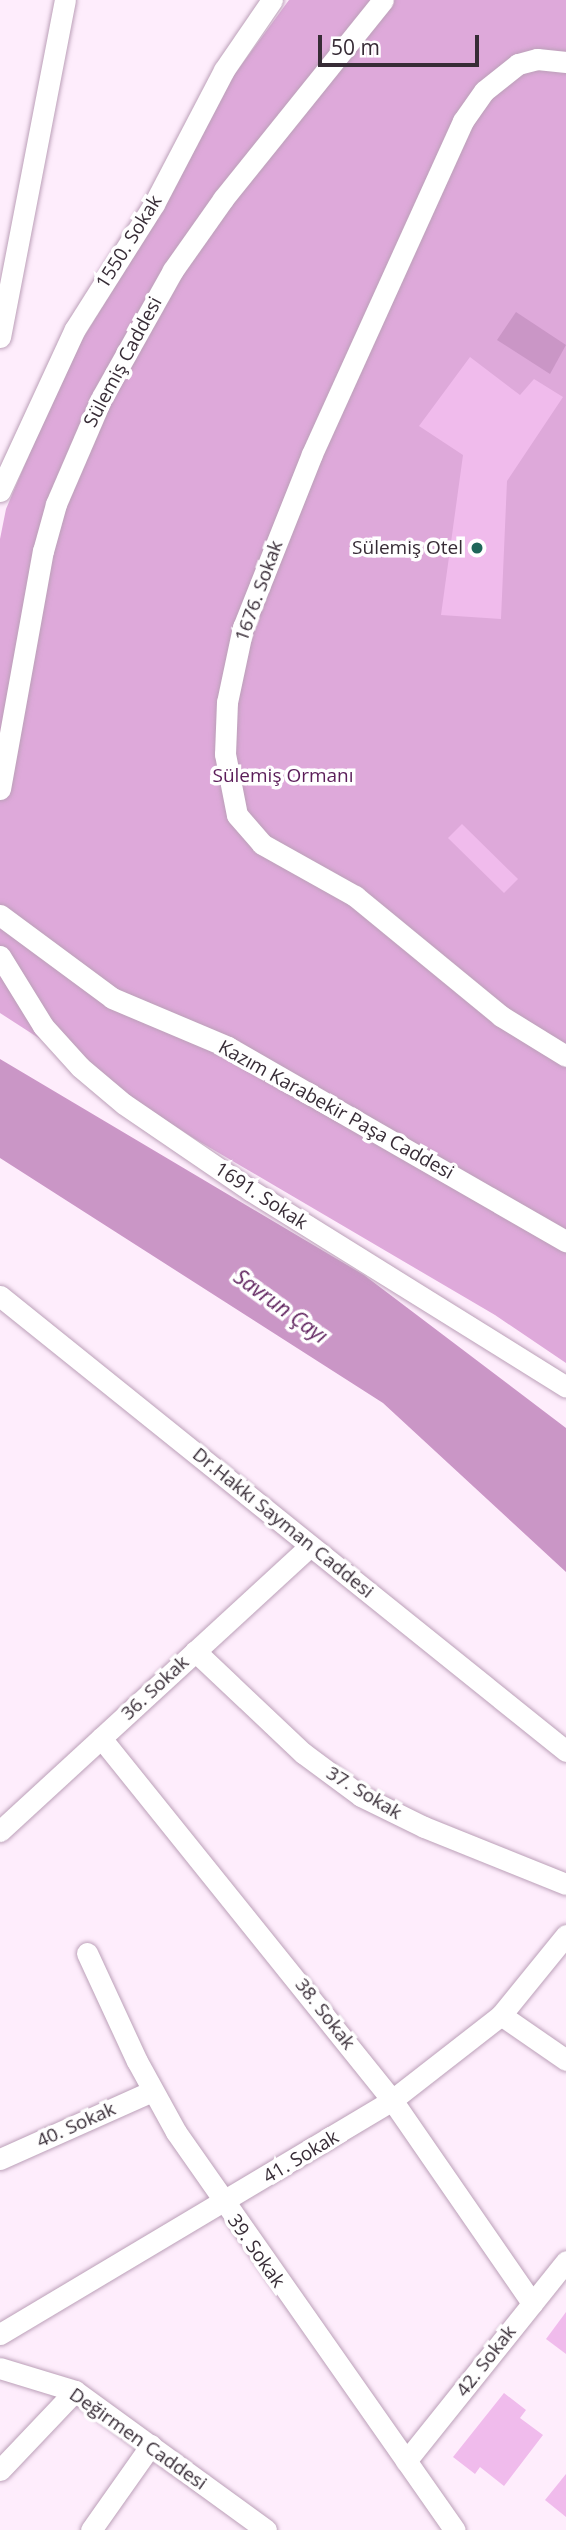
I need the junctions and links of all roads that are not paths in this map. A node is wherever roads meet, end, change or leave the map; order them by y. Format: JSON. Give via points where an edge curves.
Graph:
{"nodes":[{"id":1,"x":65,"y":0,"type":"edge"},
{"id":2,"x":272,"y":0,"type":"edge"},
{"id":3,"x":383,"y":0,"type":"edge"},
{"id":4,"x":566,"y":62,"type":"edge"},
{"id":5,"x":0,"y":337,"type":"edge"},
{"id":6,"x":0,"y":491,"type":"edge"},
{"id":7,"x":0,"y":789,"type":"edge"},
{"id":8,"x":0,"y":915,"type":"edge"},
{"id":9,"x":0,"y":956,"type":"edge"},
{"id":10,"x":566,"y":1056,"type":"edge"},
{"id":11,"x":566,"y":1241,"type":"edge"},
{"id":12,"x":0,"y":1296,"type":"edge"},
{"id":13,"x":566,"y":1387,"type":"edge"},
{"id":14,"x":310,"y":1546,"type":"junction"},
{"id":15,"x":195,"y":1650,"type":"junction"},
{"id":16,"x":101,"y":1738,"type":"junction"},
{"id":17,"x":566,"y":1751,"type":"edge"},
{"id":18,"x":0,"y":1831,"type":"edge"},
{"id":19,"x":566,"y":1884,"type":"edge"},
{"id":20,"x":566,"y":1935,"type":"edge"},
{"id":21,"x":87,"y":1954,"type":"dead end"},
{"id":22,"x":500,"y":2015,"type":"junction"},
{"id":23,"x":566,"y":2060,"type":"edge"},
{"id":24,"x":152,"y":2091,"type":"junction"},
{"id":25,"x":392,"y":2100,"type":"junction"},
{"id":26,"x":0,"y":2159,"type":"edge"},
{"id":27,"x":223,"y":2204,"type":"junction"},
{"id":28,"x":566,"y":2261,"type":"edge"},
{"id":29,"x":532,"y":2302,"type":"junction"},
{"id":30,"x":0,"y":2334,"type":"edge"},
{"id":31,"x":0,"y":2368,"type":"edge"},
{"id":32,"x":75,"y":2391,"type":"junction"},
{"id":33,"x":151,"y":2445,"type":"junction"},
{"id":34,"x":406,"y":2461,"type":"junction"},
{"id":35,"x":0,"y":2470,"type":"edge"},
{"id":36,"x":91,"y":2530,"type":"edge"},
{"id":37,"x":266,"y":2530,"type":"edge"},
{"id":38,"x":455,"y":2530,"type":"edge"}],
"edges":[{"from":1,"to":5,"type":"street"},
{"from":2,"to":6,"type":"street","name":"1550. Sokak","via":[[224,70],[154,204],[70,338]]},
{"from":3,"to":7,"type":"street","name":"Sülemiş Caddesi","via":[[223,199],[173,270],[102,397],[56,504],[43,551]]},
{"from":4,"to":10,"type":"street","name":"1676. Sokak","via":[[537,59],[518,64],[484,91],[463,121],[312,454],[248,613],[232,667],[225,754],[237,815],[262,844],[347,890],[501,1016]]},
{"from":8,"to":11,"type":"street","name":"Kazım Karabekir Paşa Caddesi","via":[[112,998],[228,1048]]},
{"from":9,"to":13,"type":"street","name":"1691. Sokak","via":[[20,995],[59,1045],[124,1104],[250,1190]]},
{"from":12,"to":14,"type":"street","name":"Dr.Hakkı Sayman Caddesi"},
{"from":14,"to":15,"type":"street","name":"36. Sokak"},
{"from":14,"to":17,"type":"street","name":"Dr.Hakkı Sayman Caddesi"},
{"from":15,"to":16,"type":"street","name":"36. Sokak"},
{"from":15,"to":19,"type":"street","name":"37. Sokak","via":[[303,1753],[361,1796]]},
{"from":16,"to":18,"type":"street","name":"36. Sokak"},
{"from":16,"to":25,"type":"street","name":"38. Sokak"},
{"from":20,"to":22,"type":"street","name":"41. Sokak"},
{"from":21,"to":24,"type":"street","name":"39. Sokak"},
{"from":22,"to":23,"type":"street"},
{"from":22,"to":25,"type":"street","name":"41. Sokak"},
{"from":24,"to":26,"type":"street","name":"40. Sokak"},
{"from":24,"to":27,"type":"street","name":"39. Sokak"},
{"from":25,"to":27,"type":"street","name":"41. Sokak"},
{"from":25,"to":29,"type":"street","name":"38. Sokak"},
{"from":27,"to":30,"type":"street","name":"41. Sokak"},
{"from":27,"to":34,"type":"street","name":"39. Sokak"},
{"from":28,"to":29,"type":"street","name":"42. Sokak"},
{"from":29,"to":34,"type":"street","name":"42. Sokak"},
{"from":31,"to":32,"type":"street","name":"Değirmen Caddesi"},
{"from":32,"to":33,"type":"street","name":"Değirmen Caddesi"},
{"from":32,"to":35,"type":"street"},
{"from":33,"to":36,"type":"street"},
{"from":33,"to":37,"type":"street","name":"Değirmen Caddesi"},
{"from":34,"to":38,"type":"street","name":"39. Sokak"}]}
